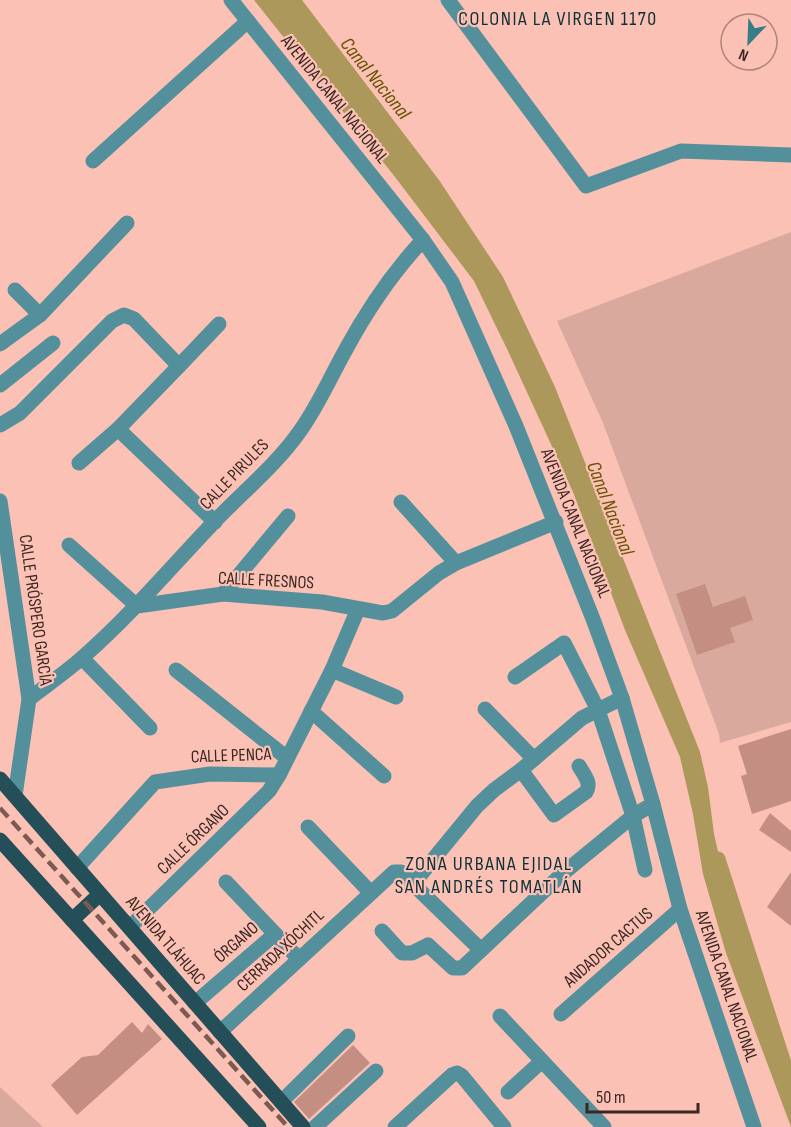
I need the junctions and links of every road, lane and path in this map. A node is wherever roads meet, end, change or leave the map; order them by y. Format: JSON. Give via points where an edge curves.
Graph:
{"nodes":[{"id":1,"x":231,"y":0,"type":"edge"},
{"id":2,"x":448,"y":0,"type":"edge"},
{"id":3,"x":248,"y":21,"type":"junction"},
{"id":4,"x":791,"y":155,"type":"edge"},
{"id":5,"x":93,"y":161,"type":"dead end"},
{"id":6,"x":127,"y":223,"type":"dead end"},
{"id":7,"x":423,"y":240,"type":"junction"},
{"id":8,"x":15,"y":290,"type":"dead end"},
{"id":9,"x":40,"y":315,"type":"junction"},
{"id":10,"x":219,"y":324,"type":"dead end"},
{"id":11,"x":53,"y":343,"type":"dead end"},
{"id":12,"x":0,"y":344,"type":"edge"},
{"id":13,"x":179,"y":366,"type":"junction"},
{"id":14,"x":0,"y":385,"type":"edge"},
{"id":15,"x":0,"y":425,"type":"edge"},
{"id":16,"x":118,"y":429,"type":"junction"},
{"id":17,"x":79,"y":463,"type":"dead end"},
{"id":18,"x":0,"y":501,"type":"edge"},
{"id":19,"x":401,"y":502,"type":"dead end"},
{"id":20,"x":288,"y":516,"type":"dead end"},
{"id":21,"x":215,"y":522,"type":"junction"},
{"id":22,"x":556,"y":522,"type":"junction"},
{"id":23,"x":69,"y":545,"type":"dead end"},
{"id":24,"x":456,"y":563,"type":"junction"},
{"id":25,"x":0,"y":593,"type":"edge"},
{"id":26,"x":222,"y":594,"type":"junction"},
{"id":27,"x":137,"y":606,"type":"junction"},
{"id":28,"x":14,"y":608,"type":"junction"},
{"id":29,"x":358,"y":609,"type":"junction"},
{"id":30,"x":82,"y":658,"type":"junction"},
{"id":31,"x":332,"y":669,"type":"junction"},
{"id":32,"x":176,"y":670,"type":"dead end"},
{"id":33,"x":515,"y":677,"type":"dead end"},
{"id":34,"x":396,"y":697,"type":"dead end"},
{"id":35,"x":622,"y":698,"type":"junction"},
{"id":36,"x":29,"y":699,"type":"junction"},
{"id":37,"x":485,"y":709,"type":"dead end"},
{"id":38,"x":598,"y":710,"type":"junction"},
{"id":39,"x":312,"y":711,"type":"junction"},
{"id":40,"x":150,"y":728,"type":"dead end"},
{"id":41,"x":287,"y":758,"type":"junction"},
{"id":42,"x":534,"y":759,"type":"junction"},
{"id":43,"x":579,"y":766,"type":"dead end"},
{"id":44,"x":521,"y":770,"type":"junction"},
{"id":45,"x":279,"y":775,"type":"junction"},
{"id":46,"x":384,"y":776,"type":"dead end"},
{"id":47,"x":0,"y":778,"type":"edge"},
{"id":48,"x":15,"y":796,"type":"junction"},
{"id":49,"x":653,"y":804,"type":"junction"},
{"id":50,"x":633,"y":816,"type":"junction"},
{"id":51,"x":308,"y":827,"type":"dead end"},
{"id":52,"x":0,"y":840,"type":"edge"},
{"id":53,"x":77,"y":868,"type":"junction"},
{"id":54,"x":645,"y":870,"type":"dead end"},
{"id":55,"x":226,"y":882,"type":"dead end"},
{"id":56,"x":413,"y":884,"type":"junction"},
{"id":57,"x":100,"y":894,"type":"junction"},
{"id":58,"x":369,"y":895,"type":"junction"},
{"id":59,"x":680,"y":909,"type":"junction"},
{"id":60,"x":72,"y":920,"type":"junction"},
{"id":61,"x":130,"y":927,"type":"junction"},
{"id":62,"x":382,"y":931,"type":"dead end"},
{"id":63,"x":275,"y":934,"type":"junction"},
{"id":64,"x":481,"y":950,"type":"junction"},
{"id":65,"x":299,"y":959,"type":"junction"},
{"id":66,"x":195,"y":1003,"type":"junction"},
{"id":67,"x":561,"y":1014,"type":"dead end"},
{"id":68,"x":501,"y":1016,"type":"dead end"},
{"id":69,"x":220,"y":1032,"type":"junction"},
{"id":70,"x":348,"y":1036,"type":"dead end"},
{"id":71,"x":542,"y":1061,"type":"junction"},
{"id":72,"x":376,"y":1071,"type":"dead end"},
{"id":73,"x":508,"y":1092,"type":"dead end"},
{"id":74,"x":281,"y":1102,"type":"junction"},
{"id":75,"x":259,"y":1127,"type":"edge"},
{"id":76,"x":303,"y":1127,"type":"edge"},
{"id":77,"x":315,"y":1127,"type":"edge"},
{"id":78,"x":395,"y":1127,"type":"edge"},
{"id":79,"x":504,"y":1127,"type":"edge"},
{"id":80,"x":604,"y":1127,"type":"edge"},
{"id":81,"x":754,"y":1127,"type":"edge"}],
"edges":[{"from":1,"to":3,"type":"street","name":"AVENIDA CANAL NACIONAL"},
{"from":2,"to":4,"type":"street","via":[[586,186],[681,151]]},
{"from":3,"to":5,"type":"street"},
{"from":3,"to":7,"type":"street","name":"AVENIDA CANAL NACIONAL"},
{"from":6,"to":9,"type":"street"},
{"from":7,"to":21,"type":"street","name":"CALLE PIRULES","via":[[381,293],[300,432]]},
{"from":7,"to":22,"type":"street","name":"AVENIDA CANAL NACIONAL","via":[[452,282]]},
{"from":8,"to":9,"type":"street"},
{"from":9,"to":12,"type":"street"},
{"from":10,"to":13,"type":"street"},
{"from":11,"to":14,"type":"street"},
{"from":13,"to":15,"type":"street","via":[[134,319],[124,315],[112,321],[20,413]]},
{"from":13,"to":16,"type":"street"},
{"from":16,"to":17,"type":"street"},
{"from":16,"to":21,"type":"street"},
{"from":18,"to":28,"type":"street","name":"CALLE PRÓSPERO GARCÍA"},
{"from":19,"to":24,"type":"street"},
{"from":20,"to":26,"type":"street"},
{"from":21,"to":27,"type":"street","name":"CALLE PIRULES"},
{"from":22,"to":24,"type":"street","name":"CALLE FRESNOS"},
{"from":22,"to":35,"type":"street","name":"AVENIDA CANAL NACIONAL"},
{"from":23,"to":27,"type":"street"},
{"from":24,"to":29,"type":"street","name":"CALLE FRESNOS","via":[[392,611]]},
{"from":25,"to":28,"type":"street"},
{"from":26,"to":27,"type":"street","name":"CALLE FRESNOS"},
{"from":26,"to":29,"type":"street","name":"CALLE FRESNOS","via":[[322,602]]},
{"from":27,"to":30,"type":"street","name":"CALLE PIRULES"},
{"from":28,"to":36,"type":"street","name":"CALLE PRÓSPERO GARCÍA"},
{"from":29,"to":31,"type":"street","name":"CALLE PENCA"},
{"from":30,"to":36,"type":"street","name":"CALLE PIRULES"},
{"from":30,"to":40,"type":"street"},
{"from":31,"to":34,"type":"street"},
{"from":31,"to":39,"type":"street","name":"CALLE PENCA"},
{"from":32,"to":41,"type":"street"},
{"from":33,"to":38,"type":"street","via":[[564,643]]},
{"from":35,"to":38,"type":"street"},
{"from":35,"to":49,"type":"street","name":"AVENIDA CANAL NACIONAL"},
{"from":36,"to":48,"type":"street","name":"CALLE PRÓSPERO GARCÍA"},
{"from":37,"to":42,"type":"street"},
{"from":38,"to":42,"type":"street","via":[[582,718]]},
{"from":38,"to":50,"type":"street"},
{"from":39,"to":41,"type":"street","name":"CALLE PENCA"},
{"from":39,"to":46,"type":"street"},
{"from":41,"to":45,"type":"street","name":"CALLE PENCA"},
{"from":42,"to":44,"type":"street"},
{"from":43,"to":44,"type":"street","via":[[589,788],[555,815]]},
{"from":44,"to":56,"type":"street","via":[[477,806]]},
{"from":45,"to":53,"type":"street","name":"CALLE PENCA","via":[[210,774],[155,782]]},
{"from":45,"to":61,"type":"street","name":"CALLE ÓRGANO","via":[[245,816]]},
{"from":47,"to":48,"type":"main road","name":"AVENIDA TLÁHUAC"},
{"from":48,"to":53,"type":"main road","name":"AVENIDA TLÁHUAC"},
{"from":49,"to":50,"type":"street"},
{"from":49,"to":59,"type":"street","name":"AVENIDA CANAL NACIONAL"},
{"from":50,"to":54,"type":"street"},
{"from":50,"to":64,"type":"street"},
{"from":51,"to":58,"type":"street"},
{"from":52,"to":60,"type":"main road"},
{"from":53,"to":57,"type":"main road","name":"AVENIDA TLÁHUAC"},
{"from":55,"to":63,"type":"street"},
{"from":56,"to":58,"type":"street","name":"CERRADA XÓCHITL","via":[[398,871]]},
{"from":56,"to":64,"type":"street"},
{"from":57,"to":60,"type":"main road"},
{"from":57,"to":61,"type":"main road","name":"AVENIDA TLÁHUAC"},
{"from":58,"to":65,"type":"street","name":"CERRADA XÓCHITL"},
{"from":59,"to":67,"type":"street","name":"ANDADOR CACTUS"},
{"from":59,"to":81,"type":"street","name":"AVENIDA CANAL NACIONAL"},
{"from":60,"to":75,"type":"main road"},
{"from":61,"to":66,"type":"main road","name":"AVENIDA TLÁHUAC"},
{"from":62,"to":64,"type":"street","via":[[402,953],[430,945],[458,969]]},
{"from":63,"to":65,"type":"street"},
{"from":63,"to":66,"type":"street","name":"ÓRGANO"},
{"from":65,"to":69,"type":"street","name":"CERRADA XÓCHITL"},
{"from":66,"to":69,"type":"main road","name":"AVENIDA TLÁHUAC"},
{"from":68,"to":71,"type":"street"},
{"from":69,"to":74,"type":"main road","name":"AVENIDA TLÁHUAC"},
{"from":70,"to":74,"type":"street"},
{"from":71,"to":73,"type":"street"},
{"from":71,"to":80,"type":"street"},
{"from":72,"to":77,"type":"street"},
{"from":74,"to":76,"type":"main road","name":"AVENIDA TLÁHUAC"},
{"from":78,"to":79,"type":"street","via":[[457,1073]]}]}
